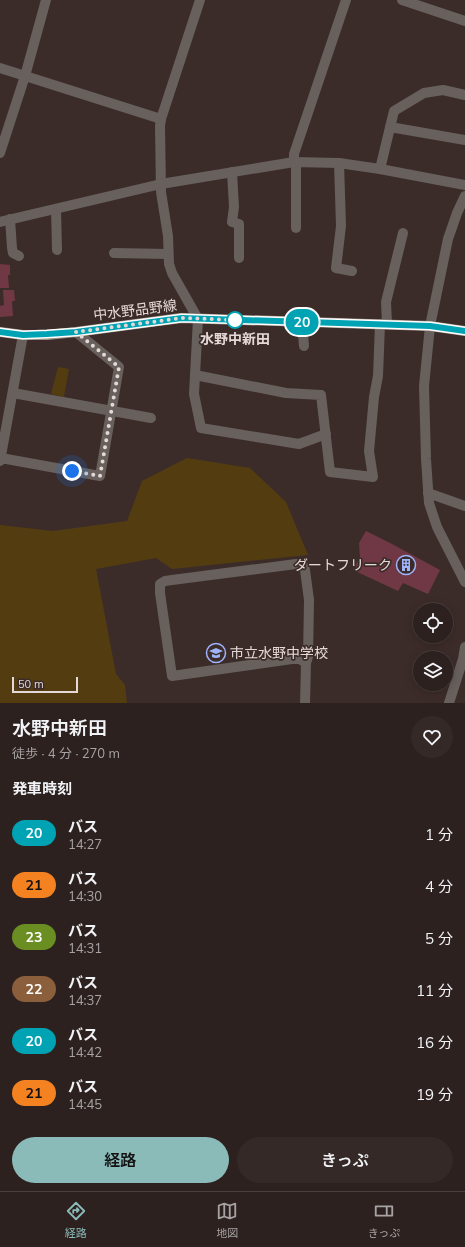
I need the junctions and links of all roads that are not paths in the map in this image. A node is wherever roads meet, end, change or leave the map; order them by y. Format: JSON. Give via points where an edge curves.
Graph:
{"nodes":[{"id":1,"x":46,"y":0,"type":"edge"},
{"id":2,"x":200,"y":0,"type":"edge"},
{"id":3,"x":346,"y":0,"type":"edge"},
{"id":4,"x":402,"y":0,"type":"edge"},
{"id":5,"x":465,"y":21,"type":"edge"},
{"id":6,"x":0,"y":68,"type":"edge"},
{"id":7,"x":25,"y":76,"type":"junction"},
{"id":8,"x":465,"y":95,"type":"edge"},
{"id":9,"x":161,"y":119,"type":"junction"},
{"id":10,"x":390,"y":127,"type":"junction"},
{"id":11,"x":465,"y":140,"type":"edge"},
{"id":12,"x":0,"y":153,"type":"edge"},
{"id":13,"x":295,"y":162,"type":"junction"},
{"id":14,"x":339,"y":163,"type":"junction"},
{"id":15,"x":380,"y":169,"type":"junction"},
{"id":16,"x":232,"y":172,"type":"junction"},
{"id":17,"x":162,"y":184,"type":"junction"},
{"id":18,"x":465,"y":184,"type":"edge"},
{"id":19,"x":465,"y":196,"type":"edge"},
{"id":20,"x":56,"y":209,"type":"junction"},
{"id":21,"x":5,"y":221,"type":"edge"},
{"id":22,"x":296,"y":228,"type":"dead end"},
{"id":23,"x":402,"y":233,"type":"dead end"},
{"id":24,"x":57,"y":250,"type":"dead end"},
{"id":25,"x":114,"y":253,"type":"dead end"},
{"id":26,"x":168,"y":254,"type":"junction"},
{"id":27,"x":19,"y":256,"type":"dead end"},
{"id":28,"x":239,"y":258,"type":"dead end"},
{"id":29,"x":352,"y":271,"type":"dead end"},
{"id":30,"x":198,"y":319,"type":"junction"},
{"id":31,"x":302,"y":322,"type":"junction"},
{"id":32,"x":383,"y":324,"type":"junction"},
{"id":33,"x":430,"y":326,"type":"junction"},
{"id":34,"x":465,"y":331,"type":"edge"},
{"id":35,"x":0,"y":332,"type":"edge"},
{"id":36,"x":76,"y":332,"type":"junction"},
{"id":37,"x":23,"y":335,"type":"junction"},
{"id":38,"x":304,"y":346,"type":"dead end"},
{"id":39,"x":195,"y":375,"type":"junction"},
{"id":40,"x":13,"y":392,"type":"junction"},
{"id":41,"x":112,"y":411,"type":"junction"},
{"id":42,"x":151,"y":418,"type":"dead end"},
{"id":43,"x":326,"y":434,"type":"junction"},
{"id":44,"x":1,"y":460,"type":"edge"},
{"id":45,"x":428,"y":493,"type":"junction"},
{"id":46,"x":465,"y":506,"type":"edge"},
{"id":47,"x":465,"y":582,"type":"edge"},
{"id":48,"x":465,"y":647,"type":"edge"},
{"id":49,"x":306,"y":663,"type":"junction"},
{"id":50,"x":305,"y":703,"type":"edge"},
{"id":51,"x":448,"y":703,"type":"edge"}],
"edges":[{"from":1,"to":7,"type":"street"},
{"from":2,"to":9,"type":"street"},
{"from":3,"to":13,"type":"street","via":[[294,154]]},
{"from":4,"to":5,"type":"street"},
{"from":6,"to":7,"type":"street"},
{"from":7,"to":9,"type":"street"},
{"from":7,"to":12,"type":"street"},
{"from":8,"to":10,"type":"street","via":[[443,90],[424,93],[394,111]]},
{"from":9,"to":17,"type":"street"},
{"from":10,"to":11,"type":"street"},
{"from":10,"to":15,"type":"street"},
{"from":13,"to":14,"type":"street"},
{"from":13,"to":16,"type":"street"},
{"from":13,"to":22,"type":"street"},
{"from":14,"to":15,"type":"street"},
{"from":14,"to":29,"type":"street","via":[[341,226],[336,268]]},
{"from":15,"to":18,"type":"street"},
{"from":16,"to":17,"type":"street"},
{"from":16,"to":28,"type":"street","via":[[232,222],[239,224]]},
{"from":17,"to":20,"type":"street"},
{"from":17,"to":26,"type":"street"},
{"from":19,"to":33,"type":"street","via":[[448,239]]},
{"from":20,"to":21,"type":"street"},
{"from":20,"to":24,"type":"street"},
{"from":21,"to":27,"type":"street","via":[[13,253]]},
{"from":23,"to":32,"type":"street"},
{"from":25,"to":26,"type":"street"},
{"from":26,"to":30,"type":"street","via":[[172,273]]},
{"from":30,"to":31,"type":"main road","name":"中水野品野線"},
{"from":30,"to":36,"type":"main road","name":"中水野品野線","via":[[182,318]]},
{"from":30,"to":39,"type":"street"},
{"from":31,"to":32,"type":"main road","name":"中水野品野線"},
{"from":31,"to":38,"type":"street"},
{"from":32,"to":33,"type":"main road","name":"中水野品野線"},
{"from":32,"to":43,"type":"street","via":[[369,451],[373,477],[330,472]]},
{"from":33,"to":34,"type":"main road","name":"中水野品野線"},
{"from":33,"to":45,"type":"street","via":[[424,386]]},
{"from":35,"to":37,"type":"main road","name":"中水野品野線"},
{"from":36,"to":37,"type":"main road","name":"中水野品野線"},
{"from":36,"to":41,"type":"street","via":[[119,367]]},
{"from":37,"to":40,"type":"street"},
{"from":39,"to":43,"type":"street","via":[[286,393],[321,395]]},
{"from":39,"to":43,"type":"street","via":[[194,394],[201,428],[299,444]]},
{"from":40,"to":41,"type":"street"},
{"from":40,"to":44,"type":"street"},
{"from":41,"to":42,"type":"street"},
{"from":41,"to":44,"type":"street","via":[[100,476]]},
{"from":45,"to":46,"type":"street"},
{"from":45,"to":47,"type":"street","via":[[437,527]]},
{"from":48,"to":51,"type":"street"},
{"from":49,"to":49,"type":"street","via":[[300,659],[292,659],[172,676],[160,584],[180,579],[303,565],[309,600]]},
{"from":49,"to":50,"type":"street"}]}
